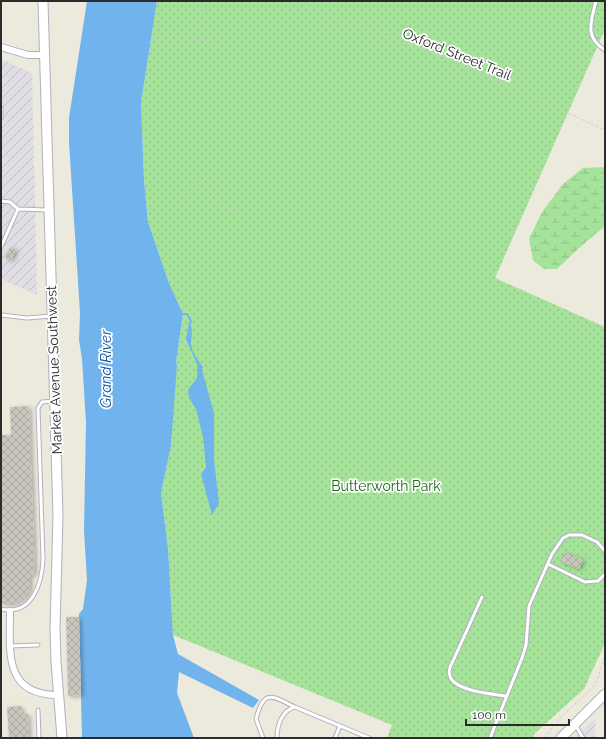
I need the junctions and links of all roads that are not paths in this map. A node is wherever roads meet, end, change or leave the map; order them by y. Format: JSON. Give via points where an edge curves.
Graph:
{"nodes":[{"id":1,"x":43,"y":1,"type":"edge"},
{"id":2,"x":596,"y":1,"type":"edge"},
{"id":3,"x":1,"y":47,"type":"edge"},
{"id":4,"x":605,"y":50,"type":"edge"},
{"id":5,"x":44,"y":55,"type":"junction"},
{"id":6,"x":1,"y":108,"type":"edge"},
{"id":7,"x":1,"y":118,"type":"edge"},
{"id":8,"x":1,"y":201,"type":"edge"},
{"id":9,"x":18,"y":209,"type":"junction"},
{"id":10,"x":49,"y":210,"type":"junction"},
{"id":11,"x":1,"y":247,"type":"edge"},
{"id":12,"x":1,"y":315,"type":"edge"},
{"id":13,"x":52,"y":316,"type":"junction"},
{"id":14,"x":55,"y":401,"type":"junction"},
{"id":15,"x":605,"y":551,"type":"edge"},
{"id":16,"x":548,"y":564,"type":"junction"},
{"id":17,"x":605,"y":574,"type":"edge"},
{"id":18,"x":482,"y":597,"type":"dead end"},
{"id":19,"x":1,"y":609,"type":"edge"},
{"id":20,"x":10,"y":611,"type":"junction"},
{"id":21,"x":38,"y":645,"type":"dead end"},
{"id":22,"x":10,"y":646,"type":"junction"},
{"id":23,"x":605,"y":694,"type":"edge"},
{"id":24,"x":58,"y":695,"type":"junction"},
{"id":25,"x":506,"y":696,"type":"junction"},
{"id":26,"x":295,"y":707,"type":"junction"},
{"id":27,"x":38,"y":710,"type":"dead end"},
{"id":28,"x":575,"y":724,"type":"junction"},
{"id":29,"x":340,"y":726,"type":"junction"},
{"id":30,"x":361,"y":737,"type":"edge"},
{"id":31,"x":39,"y":738,"type":"edge"},
{"id":32,"x":62,"y":738,"type":"edge"},
{"id":33,"x":262,"y":738,"type":"edge"},
{"id":34,"x":277,"y":738,"type":"edge"},
{"id":35,"x":335,"y":738,"type":"edge"},
{"id":36,"x":369,"y":738,"type":"edge"},
{"id":37,"x":490,"y":738,"type":"edge"},
{"id":38,"x":561,"y":738,"type":"edge"},
{"id":39,"x":583,"y":738,"type":"edge"}],
"edges":[{"from":1,"to":5,"type":"main road","name":"Market Avenue Southwest"},
{"from":2,"to":4,"type":"lane","via":[[590,27],[592,38]]},
{"from":3,"to":5,"type":"street","via":[[28,55]]},
{"from":5,"to":10,"type":"main road","name":"Market Avenue Southwest"},
{"from":6,"to":7,"type":"lane"},
{"from":8,"to":9,"type":"lane","via":[[10,202]]},
{"from":9,"to":10,"type":"lane"},
{"from":9,"to":11,"type":"lane"},
{"from":10,"to":13,"type":"main road","name":"Market Avenue Southwest"},
{"from":12,"to":13,"type":"lane","via":[[27,318]]},
{"from":13,"to":14,"type":"main road","name":"Market Avenue Southwest"},
{"from":14,"to":20,"type":"lane","via":[[42,402],[38,408],[43,559],[41,576],[35,593],[24,607]]},
{"from":14,"to":24,"type":"main road","name":"Market Avenue Southwest","via":[[58,516],[55,628]]},
{"from":15,"to":16,"type":"lane","via":[[597,542],[582,535],[569,535],[563,538]]},
{"from":16,"to":17,"type":"lane","via":[[585,582],[598,581]]},
{"from":16,"to":25,"type":"lane","via":[[530,606],[526,644]]},
{"from":18,"to":25,"type":"lane","via":[[449,670],[449,676],[461,687]]},
{"from":19,"to":20,"type":"lane"},
{"from":20,"to":22,"type":"street"},
{"from":21,"to":22,"type":"lane"},
{"from":22,"to":24,"type":"street","via":[[12,664],[22,683],[38,693]]},
{"from":23,"to":28,"type":"main road"},
{"from":24,"to":32,"type":"main road","name":"Market Avenue Southwest"},
{"from":25,"to":37,"type":"lane"},
{"from":26,"to":29,"type":"lane"},
{"from":26,"to":33,"type":"lane","via":[[272,697],[264,700],[256,719]]},
{"from":26,"to":34,"type":"lane","via":[[287,711],[282,718]]},
{"from":27,"to":31,"type":"lane"},
{"from":28,"to":38,"type":"main road"},
{"from":28,"to":39,"type":"lane"},
{"from":29,"to":30,"type":"lane"},
{"from":29,"to":35,"type":"lane"},
{"from":30,"to":36,"type":"lane"}]}
